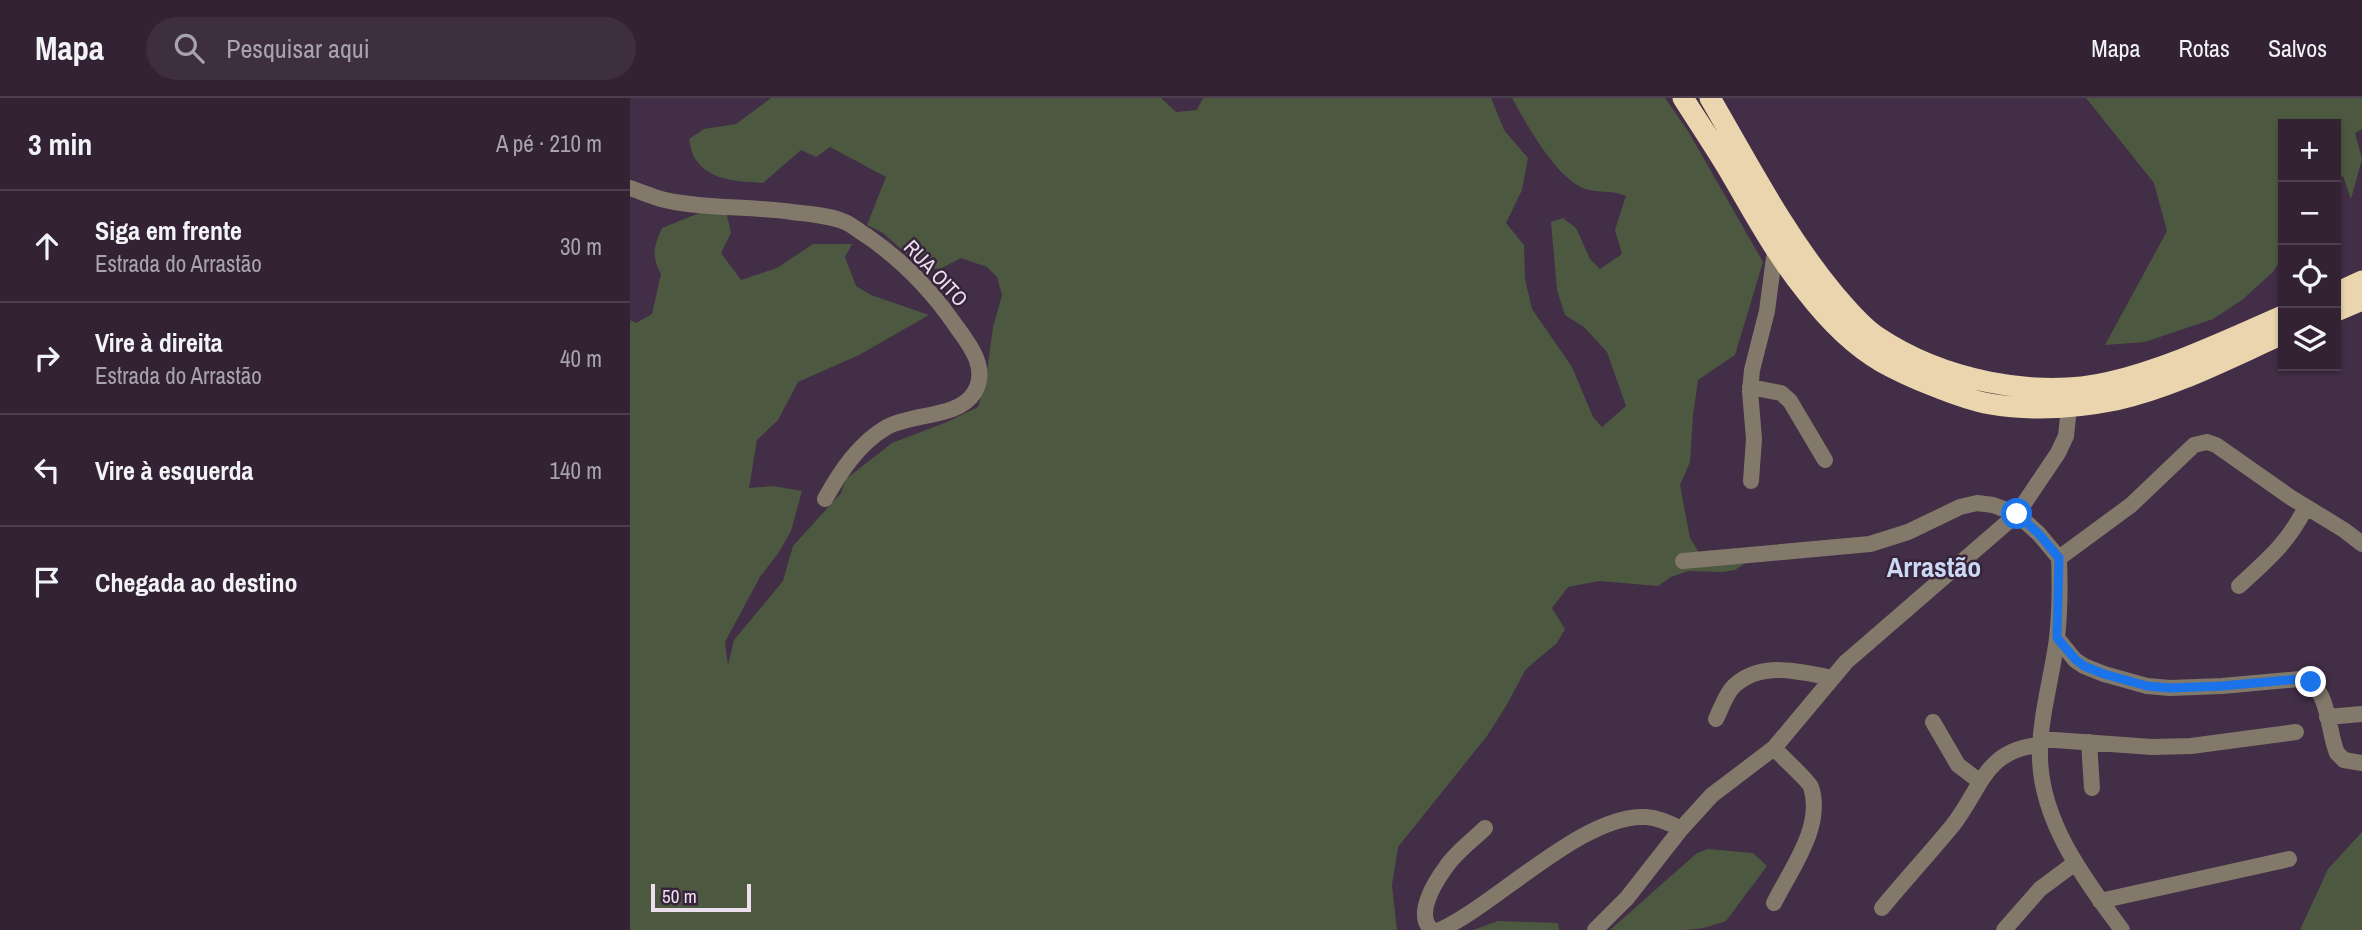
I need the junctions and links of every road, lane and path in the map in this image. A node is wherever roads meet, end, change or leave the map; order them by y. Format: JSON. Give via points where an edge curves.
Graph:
{"nodes":[{"id":1,"x":1683,"y":98,"type":"edge"},
{"id":2,"x":1710,"y":98,"type":"edge"},
{"id":3,"x":630,"y":188,"type":"edge"},
{"id":4,"x":1775,"y":250,"type":"junction"},
{"id":5,"x":2362,"y":281,"type":"edge"},
{"id":6,"x":2341,"y":291,"type":"edge"},
{"id":7,"x":2362,"y":300,"type":"edge"},
{"id":8,"x":2341,"y":310,"type":"edge"},
{"id":9,"x":2278,"y":318,"type":"edge"},
{"id":10,"x":2278,"y":336,"type":"edge"},
{"id":11,"x":1750,"y":387,"type":"junction"},
{"id":12,"x":2069,"y":407,"type":"junction"},
{"id":13,"x":1825,"y":460,"type":"dead end"},
{"id":14,"x":1751,"y":481,"type":"dead end"},
{"id":15,"x":825,"y":499,"type":"dead end"},
{"id":16,"x":2306,"y":506,"type":"junction"},
{"id":17,"x":2017,"y":514,"type":"junction"},
{"id":18,"x":2362,"y":544,"type":"edge"},
{"id":19,"x":2059,"y":558,"type":"junction"},
{"id":20,"x":1683,"y":561,"type":"dead end"},
{"id":21,"x":2239,"y":586,"type":"dead end"},
{"id":22,"x":2057,"y":638,"type":"junction"},
{"id":23,"x":1833,"y":678,"type":"junction"},
{"id":24,"x":2362,"y":714,"type":"edge"},
{"id":25,"x":2327,"y":717,"type":"junction"},
{"id":26,"x":1716,"y":719,"type":"dead end"},
{"id":27,"x":1933,"y":722,"type":"dead end"},
{"id":28,"x":2296,"y":732,"type":"dead end"},
{"id":29,"x":2040,"y":742,"type":"junction"},
{"id":30,"x":2089,"y":743,"type":"junction"},
{"id":31,"x":1774,"y":748,"type":"junction"},
{"id":32,"x":2362,"y":763,"type":"edge"},
{"id":33,"x":1979,"y":781,"type":"junction"},
{"id":34,"x":2092,"y":788,"type":"dead end"},
{"id":35,"x":1485,"y":828,"type":"dead end"},
{"id":36,"x":1681,"y":829,"type":"junction"},
{"id":37,"x":2289,"y":859,"type":"dead end"},
{"id":38,"x":2075,"y":863,"type":"junction"},
{"id":39,"x":2100,"y":901,"type":"junction"},
{"id":40,"x":1774,"y":903,"type":"dead end"},
{"id":41,"x":1882,"y":908,"type":"dead end"},
{"id":42,"x":1432,"y":930,"type":"edge"},
{"id":43,"x":1440,"y":930,"type":"edge"},
{"id":44,"x":1595,"y":930,"type":"edge"},
{"id":45,"x":2004,"y":930,"type":"edge"},
{"id":46,"x":2122,"y":930,"type":"edge"}],
"edges":[{"from":1,"to":4,"type":"highway"},
{"from":2,"to":9,"type":"highway","via":[[1811,266],[1874,335],[1921,361],[1965,377],[2024,388],[2067,389],[2167,365]]},
{"from":3,"to":15,"type":"street","name":"RUA OITO","via":[[666,200],[759,207],[844,221],[894,255],[970,344],[980,374],[968,401],[886,428],[839,473]]},
{"from":4,"to":11,"type":"street"},
{"from":4,"to":12,"type":"highway","via":[[1841,330],[1880,361],[1988,404]]},
{"from":5,"to":6,"type":"highway"},
{"from":7,"to":8,"type":"highway"},
{"from":10,"to":12,"type":"highway","via":[[2170,383],[2117,400]]},
{"from":11,"to":13,"type":"street","via":[[1781,393],[1790,401]]},
{"from":11,"to":14,"type":"street"},
{"from":12,"to":17,"type":"street","via":[[2066,436],[2058,453]]},
{"from":16,"to":18,"type":"street"},
{"from":16,"to":19,"type":"street","via":[[2216,445],[2201,442],[2131,505]]},
{"from":16,"to":21,"type":"street","via":[[2279,549]]},
{"from":17,"to":19,"type":"street"},
{"from":17,"to":20,"type":"street","via":[[1977,503],[1870,544]]},
{"from":17,"to":23,"type":"street"},
{"from":19,"to":22,"type":"street"},
{"from":22,"to":25,"type":"street","via":[[2084,666],[2147,686],[2307,680],[2319,692]]},
{"from":22,"to":29,"type":"street"},
{"from":23,"to":26,"type":"street","via":[[1778,668],[1752,675],[1733,687]]},
{"from":23,"to":31,"type":"street"},
{"from":24,"to":25,"type":"street"},
{"from":25,"to":32,"type":"street","via":[[2337,753],[2344,760]]},
{"from":27,"to":33,"type":"street","via":[[1958,765]]},
{"from":28,"to":30,"type":"street","via":[[2191,746]]},
{"from":29,"to":30,"type":"street"},
{"from":29,"to":33,"type":"street","via":[[2011,751]]},
{"from":29,"to":38,"type":"street","via":[[2049,806]]},
{"from":30,"to":34,"type":"street"},
{"from":31,"to":36,"type":"street","via":[[1712,795]]},
{"from":31,"to":40,"type":"street","via":[[1810,785],[1814,815]]},
{"from":33,"to":41,"type":"street","via":[[1954,824]]},
{"from":35,"to":42,"type":"street","via":[[1447,865],[1432,893],[1424,916]]},
{"from":36,"to":43,"type":"street","via":[[1646,817],[1609,823]]},
{"from":36,"to":44,"type":"street","via":[[1627,898]]},
{"from":37,"to":39,"type":"street"},
{"from":38,"to":39,"type":"street"},
{"from":38,"to":45,"type":"street","via":[[2040,889]]},
{"from":39,"to":46,"type":"street"}]}
